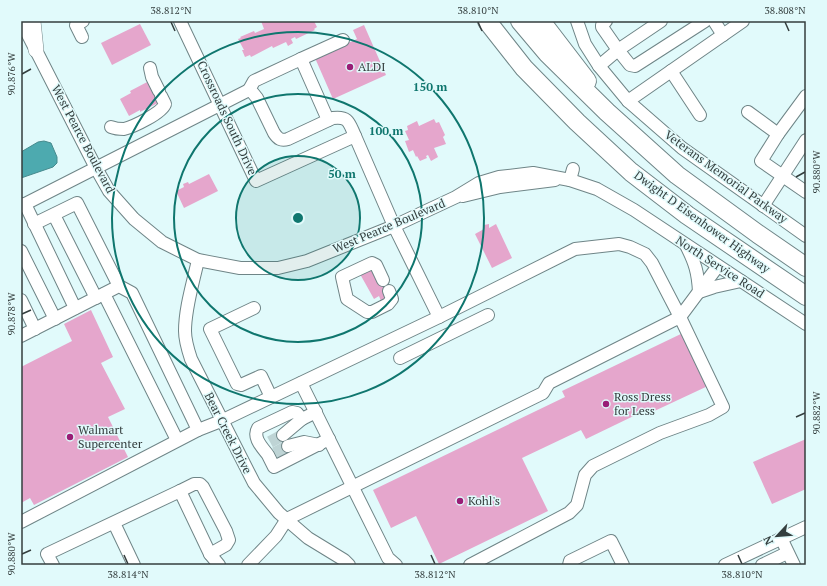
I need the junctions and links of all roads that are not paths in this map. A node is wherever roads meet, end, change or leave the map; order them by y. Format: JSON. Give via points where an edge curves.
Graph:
{"nodes":[{"id":1,"x":21,"y":21,"type":"edge"},
{"id":2,"x":32,"y":21,"type":"edge"},
{"id":3,"x":180,"y":21,"type":"edge"},
{"id":4,"x":473,"y":21,"type":"edge"},
{"id":5,"x":487,"y":21,"type":"edge"},
{"id":6,"x":520,"y":21,"type":"edge"},
{"id":7,"x":541,"y":21,"type":"edge"},
{"id":8,"x":577,"y":21,"type":"edge"},
{"id":9,"x":606,"y":21,"type":"edge"},
{"id":10,"x":661,"y":21,"type":"edge"},
{"id":11,"x":705,"y":21,"type":"edge"},
{"id":12,"x":714,"y":21,"type":"edge"},
{"id":13,"x":743,"y":21,"type":"edge"},
{"id":14,"x":78,"y":22,"type":"edge"},
{"id":15,"x":723,"y":35,"type":"junction"},
{"id":16,"x":82,"y":37,"type":"dead end"},
{"id":17,"x":343,"y":40,"type":"dead end"},
{"id":18,"x":36,"y":50,"type":"junction"},
{"id":19,"x":618,"y":50,"type":"junction"},
{"id":20,"x":301,"y":59,"type":"junction"},
{"id":21,"x":599,"y":66,"type":"junction"},
{"id":22,"x":150,"y":68,"type":"dead end"},
{"id":23,"x":524,"y":68,"type":"junction"},
{"id":24,"x":671,"y":71,"type":"junction"},
{"id":25,"x":249,"y":90,"type":"junction"},
{"id":26,"x":806,"y":96,"type":"edge"},
{"id":27,"x":628,"y":101,"type":"junction"},
{"id":28,"x":220,"y":105,"type":"junction"},
{"id":29,"x":607,"y":112,"type":"junction"},
{"id":30,"x":748,"y":112,"type":"dead end"},
{"id":31,"x":700,"y":115,"type":"dead end"},
{"id":32,"x":328,"y":120,"type":"junction"},
{"id":33,"x":111,"y":127,"type":"dead end"},
{"id":34,"x":778,"y":134,"type":"junction"},
{"id":35,"x":355,"y":136,"type":"junction"},
{"id":36,"x":806,"y":140,"type":"edge"},
{"id":37,"x":96,"y":168,"type":"junction"},
{"id":38,"x":573,"y":169,"type":"dead end"},
{"id":39,"x":783,"y":175,"type":"junction"},
{"id":40,"x":566,"y":180,"type":"junction"},
{"id":41,"x":806,"y":192,"type":"edge"},
{"id":42,"x":23,"y":204,"type":"edge"},
{"id":43,"x":763,"y":206,"type":"junction"},
{"id":44,"x":634,"y":210,"type":"joint"},
{"id":45,"x":54,"y":215,"type":"junction"},
{"id":46,"x":34,"y":224,"type":"junction"},
{"id":47,"x":394,"y":226,"type":"junction"},
{"id":48,"x":806,"y":236,"type":"edge"},
{"id":49,"x":686,"y":245,"type":"junction"},
{"id":50,"x":21,"y":251,"type":"edge"},
{"id":51,"x":198,"y":260,"type":"junction"},
{"id":52,"x":718,"y":266,"type":"junction"},
{"id":53,"x":806,"y":267,"type":"edge"},
{"id":54,"x":741,"y":281,"type":"junction"},
{"id":55,"x":119,"y":286,"type":"junction"},
{"id":56,"x":699,"y":292,"type":"junction"},
{"id":57,"x":100,"y":296,"type":"junction"},
{"id":58,"x":806,"y":296,"type":"edge"},
{"id":59,"x":21,"y":300,"type":"edge"},
{"id":60,"x":75,"y":308,"type":"junction"},
{"id":61,"x":254,"y":308,"type":"dead end"},
{"id":62,"x":488,"y":315,"type":"dead end"},
{"id":63,"x":439,"y":317,"type":"junction"},
{"id":64,"x":680,"y":317,"type":"junction"},
{"id":65,"x":55,"y":319,"type":"junction"},
{"id":66,"x":806,"y":324,"type":"edge"},
{"id":67,"x":35,"y":329,"type":"junction"},
{"id":68,"x":21,"y":336,"type":"edge"},
{"id":69,"x":400,"y":358,"type":"dead end"},
{"id":70,"x":301,"y":382,"type":"junction"},
{"id":71,"x":270,"y":397,"type":"junction"},
{"id":72,"x":316,"y":412,"type":"junction"},
{"id":73,"x":302,"y":419,"type":"junction"},
{"id":74,"x":221,"y":421,"type":"junction"},
{"id":75,"x":198,"y":430,"type":"junction"},
{"id":76,"x":177,"y":440,"type":"junction"},
{"id":77,"x":324,"y":442,"type":"junction"},
{"id":78,"x":353,"y":487,"type":"junction"},
{"id":79,"x":180,"y":491,"type":"junction"},
{"id":80,"x":287,"y":520,"type":"junction"},
{"id":81,"x":21,"y":522,"type":"edge"},
{"id":82,"x":114,"y":523,"type":"junction"},
{"id":83,"x":806,"y":527,"type":"edge"},
{"id":84,"x":781,"y":538,"type":"junction"},
{"id":85,"x":787,"y":553,"type":"junction"},
{"id":86,"x":210,"y":554,"type":"junction"},
{"id":87,"x":53,"y":565,"type":"edge"},
{"id":88,"x":134,"y":565,"type":"edge"},
{"id":89,"x":219,"y":565,"type":"edge"},
{"id":90,"x":248,"y":565,"type":"edge"},
{"id":91,"x":349,"y":565,"type":"edge"},
{"id":92,"x":396,"y":565,"type":"edge"},
{"id":93,"x":470,"y":565,"type":"edge"},
{"id":94,"x":569,"y":565,"type":"edge"},
{"id":95,"x":623,"y":565,"type":"edge"},
{"id":96,"x":725,"y":565,"type":"edge"},
{"id":97,"x":762,"y":565,"type":"edge"},
{"id":98,"x":794,"y":565,"type":"edge"}],
"edges":[{"from":1,"to":18,"type":"street","name":"West Pearce Boulevard"},
{"from":2,"to":18,"type":"main road"},
{"from":3,"to":28,"type":"street","name":"Crossroads South Drive"},
{"from":4,"to":23,"type":"highway"},
{"from":5,"to":23,"type":"highway","name":"Dwight D Eisenhower Highway"},
{"from":6,"to":29,"type":"highway","name":"Dwight D Eisenhower Highway","via":[[547,53]]},
{"from":7,"to":29,"type":"highway","via":[[586,78]]},
{"from":8,"to":21,"type":"street","name":"Veterans Memorial Parkway","via":[[585,44]]},
{"from":9,"to":19,"type":"street","via":[[602,27]]},
{"from":10,"to":19,"type":"street"},
{"from":11,"to":19,"type":"street","via":[[635,66],[630,65]]},
{"from":12,"to":15,"type":"street"},
{"from":13,"to":15,"type":"street"},
{"from":14,"to":16,"type":"street"},
{"from":15,"to":24,"type":"street"},
{"from":17,"to":20,"type":"street"},
{"from":18,"to":37,"type":"street","name":"West Pearce Boulevard"},
{"from":19,"to":21,"type":"street"},
{"from":20,"to":25,"type":"street","via":[[254,81]]},
{"from":20,"to":32,"type":"street"},
{"from":21,"to":27,"type":"street","name":"Veterans Memorial Parkway"},
{"from":22,"to":33,"type":"street","via":[[165,104],[161,111],[130,127]]},
{"from":23,"to":58,"type":"highway","name":"Dwight D Eisenhower Highway","via":[[631,172]]},
{"from":24,"to":27,"type":"street"},
{"from":24,"to":31,"type":"street"},
{"from":25,"to":28,"type":"street"},
{"from":25,"to":32,"type":"street","via":[[257,98],[274,133],[281,140]]},
{"from":26,"to":34,"type":"street"},
{"from":27,"to":43,"type":"street","name":"Veterans Memorial Parkway","via":[[682,148]]},
{"from":28,"to":35,"type":"street","name":"Crossroads South Drive","via":[[256,181]]},
{"from":28,"to":37,"type":"street"},
{"from":29,"to":53,"type":"highway","name":"Dwight D Eisenhower Highway","via":[[677,175]]},
{"from":30,"to":34,"type":"street"},
{"from":32,"to":35,"type":"street","via":[[344,117]]},
{"from":34,"to":39,"type":"street","via":[[761,161]]},
{"from":35,"to":47,"type":"street"},
{"from":36,"to":39,"type":"street"},
{"from":37,"to":42,"type":"street"},
{"from":37,"to":51,"type":"street","name":"West Pearce Boulevard","via":[[109,191],[134,219],[162,242]]},
{"from":38,"to":40,"type":"street"},
{"from":39,"to":41,"type":"street"},
{"from":39,"to":43,"type":"street"},
{"from":40,"to":44,"type":"street","name":"West Pearce Boulevard","via":[[597,189]]},
{"from":40,"to":47,"type":"street","name":"West Pearce Boulevard","via":[[500,187],[456,198]]},
{"from":42,"to":46,"type":"street"},
{"from":43,"to":48,"type":"street","name":"Veterans Memorial Parkway"},
{"from":44,"to":49,"type":"street","name":"North Service Road"},
{"from":45,"to":46,"type":"street"},
{"from":45,"to":55,"type":"street","via":[[77,203]]},
{"from":45,"to":57,"type":"street"},
{"from":46,"to":60,"type":"street"},
{"from":47,"to":51,"type":"street","name":"West Pearce Boulevard","via":[[307,261],[278,268],[240,268]]},
{"from":47,"to":63,"type":"street"},
{"from":49,"to":52,"type":"street","name":"North Service Road"},
{"from":49,"to":56,"type":"street","via":[[696,265]]},
{"from":50,"to":65,"type":"street"},
{"from":51,"to":74,"type":"street","name":"Bear Creek Drive","via":[[188,304],[185,332],[187,346]]},
{"from":52,"to":54,"type":"street","name":"North Service Road"},
{"from":52,"to":56,"type":"street"},
{"from":54,"to":56,"type":"street"},
{"from":54,"to":66,"type":"street","name":"North Service Road"},
{"from":55,"to":57,"type":"street"},
{"from":55,"to":75,"type":"street","via":[[132,293]]},
{"from":56,"to":64,"type":"street"},
{"from":57,"to":60,"type":"street"},
{"from":57,"to":76,"type":"street"},
{"from":59,"to":67,"type":"street"},
{"from":60,"to":65,"type":"street"},
{"from":61,"to":71,"type":"street","via":[[210,328],[237,384],[241,385],[261,376]]},
{"from":62,"to":69,"type":"street"},
{"from":63,"to":64,"type":"street","via":[[575,249],[619,244],[645,254]]},
{"from":63,"to":70,"type":"street"},
{"from":64,"to":78,"type":"street","via":[[549,383],[543,393]]},
{"from":64,"to":93,"type":"street","via":[[723,407],[660,433],[593,466],[586,475],[577,505],[569,514]]},
{"from":65,"to":67,"type":"street"},
{"from":67,"to":68,"type":"street"},
{"from":70,"to":71,"type":"street"},
{"from":70,"to":72,"type":"street"},
{"from":71,"to":74,"type":"street"},
{"from":72,"to":73,"type":"street"},
{"from":72,"to":77,"type":"street"},
{"from":73,"to":77,"type":"street","via":[[285,441]]},
{"from":73,"to":77,"type":"street","via":[[297,413],[292,412],[258,428],[256,436],[268,449],[274,467]]},
{"from":74,"to":75,"type":"street"},
{"from":74,"to":80,"type":"street","name":"Bear Creek Drive","via":[[254,483]]},
{"from":75,"to":76,"type":"street"},
{"from":76,"to":81,"type":"street"},
{"from":77,"to":78,"type":"street"},
{"from":78,"to":80,"type":"street"},
{"from":78,"to":92,"type":"street","via":[[388,558]]},
{"from":79,"to":82,"type":"street"},
{"from":79,"to":86,"type":"street"},
{"from":79,"to":86,"type":"street","via":[[200,484],[226,531],[229,540],[226,546]]},
{"from":80,"to":90,"type":"street","via":[[276,536]]},
{"from":80,"to":91,"type":"street","name":"Bear Creek Drive","via":[[308,538]]},
{"from":82,"to":87,"type":"street","via":[[47,554]]},
{"from":82,"to":88,"type":"street"},
{"from":83,"to":84,"type":"street"},
{"from":84,"to":85,"type":"street"},
{"from":84,"to":96,"type":"street"},
{"from":85,"to":97,"type":"street"},
{"from":85,"to":98,"type":"street"},
{"from":86,"to":89,"type":"street"},
{"from":94,"to":95,"type":"street","via":[[570,561],[611,540]]}]}
